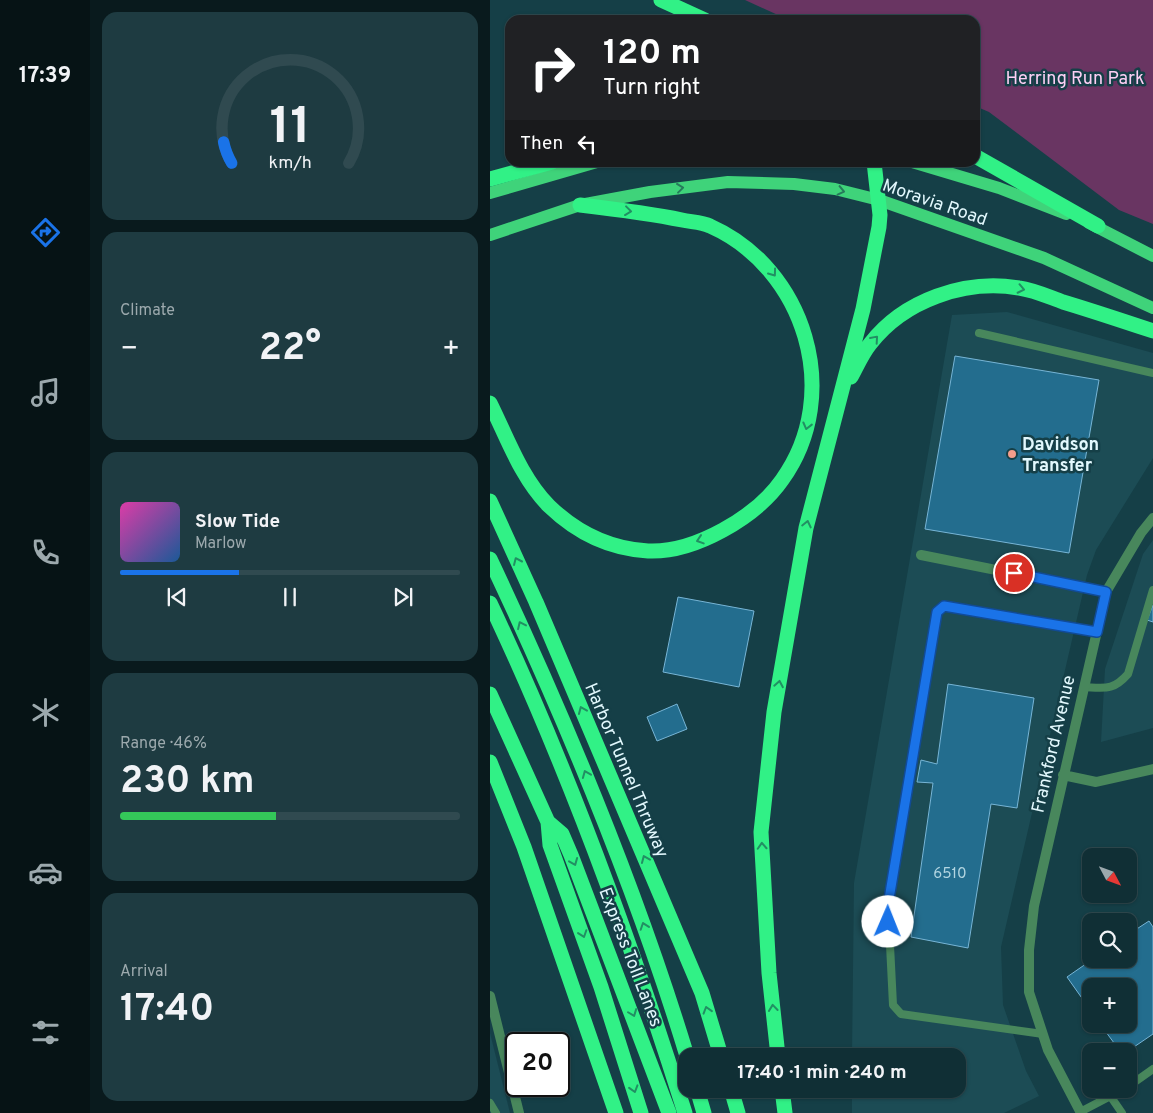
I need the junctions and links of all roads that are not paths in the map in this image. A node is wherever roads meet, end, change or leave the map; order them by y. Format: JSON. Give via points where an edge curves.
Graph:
{"nodes":[{"id":1,"x":661,"y":0,"type":"edge"},
{"id":2,"x":694,"y":15,"type":"edge"},
{"id":3,"x":980,"y":159,"type":"edge"},
{"id":4,"x":534,"y":167,"type":"edge"},
{"id":5,"x":580,"y":167,"type":"edge"},
{"id":6,"x":875,"y":167,"type":"edge"},
{"id":7,"x":929,"y":167,"type":"edge"},
{"id":8,"x":490,"y":179,"type":"edge"},
{"id":9,"x":490,"y":193,"type":"edge"},
{"id":10,"x":879,"y":200,"type":"junction"},
{"id":11,"x":580,"y":205,"type":"junction"},
{"id":12,"x":1098,"y":226,"type":"junction"},
{"id":13,"x":490,"y":235,"type":"edge"},
{"id":14,"x":1153,"y":256,"type":"edge"},
{"id":15,"x":1153,"y":308,"type":"edge"},
{"id":16,"x":1153,"y":331,"type":"edge"},
{"id":17,"x":980,"y":333,"type":"dead end"},
{"id":18,"x":1153,"y":373,"type":"edge"},
{"id":19,"x":840,"y":395,"type":"junction"},
{"id":20,"x":490,"y":403,"type":"edge"},
{"id":21,"x":490,"y":501,"type":"edge"},
{"id":22,"x":1153,"y":518,"type":"edge"},
{"id":23,"x":921,"y":555,"type":"dead end"},
{"id":24,"x":490,"y":559,"type":"edge"},
{"id":25,"x":1153,"y":590,"type":"edge"},
{"id":26,"x":1106,"y":592,"type":"junction"},
{"id":27,"x":490,"y":603,"type":"edge"},
{"id":28,"x":1097,"y":632,"type":"junction"},
{"id":29,"x":1084,"y":687,"type":"junction"},
{"id":30,"x":490,"y":694,"type":"edge"},
{"id":31,"x":490,"y":762,"type":"edge"},
{"id":32,"x":1153,"y":769,"type":"edge"},
{"id":33,"x":1062,"y":775,"type":"junction"},
{"id":34,"x":548,"y":822,"type":"junction"},
{"id":35,"x":490,"y":996,"type":"edge"},
{"id":36,"x":1043,"y":1034,"type":"junction"},
{"id":37,"x":684,"y":1048,"type":"edge"},
{"id":38,"x":719,"y":1048,"type":"edge"},
{"id":39,"x":777,"y":1048,"type":"edge"},
{"id":40,"x":1153,"y":1069,"type":"edge"},
{"id":41,"x":1137,"y":1080,"type":"edge"},
{"id":42,"x":700,"y":1098,"type":"edge"},
{"id":43,"x":734,"y":1098,"type":"edge"},
{"id":44,"x":783,"y":1098,"type":"edge"},
{"id":45,"x":1109,"y":1098,"type":"edge"},
{"id":46,"x":1112,"y":1098,"type":"edge"},
{"id":47,"x":490,"y":1103,"type":"edge"},
{"id":48,"x":1120,"y":1110,"type":"edge"},
{"id":49,"x":496,"y":1113,"type":"edge"},
{"id":50,"x":519,"y":1113,"type":"edge"},
{"id":51,"x":616,"y":1113,"type":"edge"},
{"id":52,"x":642,"y":1113,"type":"edge"},
{"id":53,"x":669,"y":1113,"type":"edge"},
{"id":54,"x":684,"y":1113,"type":"edge"},
{"id":55,"x":704,"y":1113,"type":"edge"},
{"id":56,"x":738,"y":1113,"type":"edge"},
{"id":57,"x":785,"y":1113,"type":"edge"},
{"id":58,"x":1081,"y":1113,"type":"edge"},
{"id":59,"x":1111,"y":1113,"type":"edge"}],
"edges":[{"from":1,"to":2,"type":"highway"},
{"from":3,"to":12,"type":"highway"},
{"from":4,"to":8,"type":"highway"},
{"from":5,"to":9,"type":"main road"},
{"from":6,"to":10,"type":"highway"},
{"from":7,"to":12,"type":"main road","name":"Moravia Road","via":[[999,188]]},
{"from":11,"to":10,"type":"main road","name":"Moravia Road","one_way":true,"via":[[728,182],[794,184],[835,189]]},
{"from":10,"to":15,"type":"main road","name":"Moravia Road","via":[[1044,258]]},
{"from":10,"to":19,"type":"highway","via":[[879,227],[870,275]]},
{"from":11,"to":13,"type":"main road","name":"Moravia Road"},
{"from":11,"to":20,"type":"highway","one_way":true,"via":[[708,225],[743,244],[767,266],[784,289],[804,328],[812,391],[803,440],[782,480],[742,518],[715,536],[650,551],[608,544],[568,522],[549,505],[530,483]]},
{"from":12,"to":14,"type":"main road","name":"Moravia Road"},
{"from":19,"to":16,"type":"highway","one_way":true,"via":[[869,345],[892,321],[937,295],[956,290],[988,286],[1021,288]]},
{"from":17,"to":18,"type":"lane"},
{"from":39,"to":19,"type":"highway","one_way":true,"via":[[769,973],[761,832],[774,712],[806,528]]},
{"from":38,"to":21,"type":"highway","name":"Harbor Tunnel Thruway","one_way":true,"via":[[702,994]]},
{"from":22,"to":26,"type":"street","name":"Frankford Avenue"},
{"from":23,"to":26,"type":"street"},
{"from":37,"to":24,"type":"highway","one_way":true,"via":[[613,841],[560,712]]},
{"from":25,"to":29,"type":"lane","via":[[1128,674],[1119,684],[1109,688]]},
{"from":26,"to":28,"type":"street","name":"Frankford Avenue"},
{"from":27,"to":54,"type":"highway","via":[[538,708],[594,846],[637,964]]},
{"from":28,"to":29,"type":"street","name":"Frankford Avenue"},
{"from":28,"to":36,"type":"lane","via":[[944,606],[937,612],[888,905],[893,1005],[901,1014]]},
{"from":29,"to":33,"type":"street","name":"Frankford Avenue"},
{"from":30,"to":34,"type":"highway"},
{"from":31,"to":51,"type":"highway","via":[[524,847]]},
{"from":32,"to":33,"type":"street","via":[[1096,782]]},
{"from":33,"to":36,"type":"street","name":"Frankford Avenue","via":[[1034,906],[1029,950],[1029,992]]},
{"from":34,"to":52,"type":"highway","one_way":true,"via":[[550,844]]},
{"from":34,"to":53,"type":"highway","name":"Express Toll Lanes","one_way":true,"via":[[562,834],[571,855]]},
{"from":35,"to":50,"type":"street"},
{"from":36,"to":58,"type":"street","name":"Frankford Avenue"},
{"from":40,"to":41,"type":"lane"},
{"from":42,"to":55,"type":"highway"},
{"from":43,"to":56,"type":"highway"},
{"from":44,"to":57,"type":"highway"},
{"from":45,"to":58,"type":"lane"},
{"from":46,"to":48,"type":"lane"},
{"from":47,"to":49,"type":"lane"},
{"from":48,"to":59,"type":"lane"}]}
